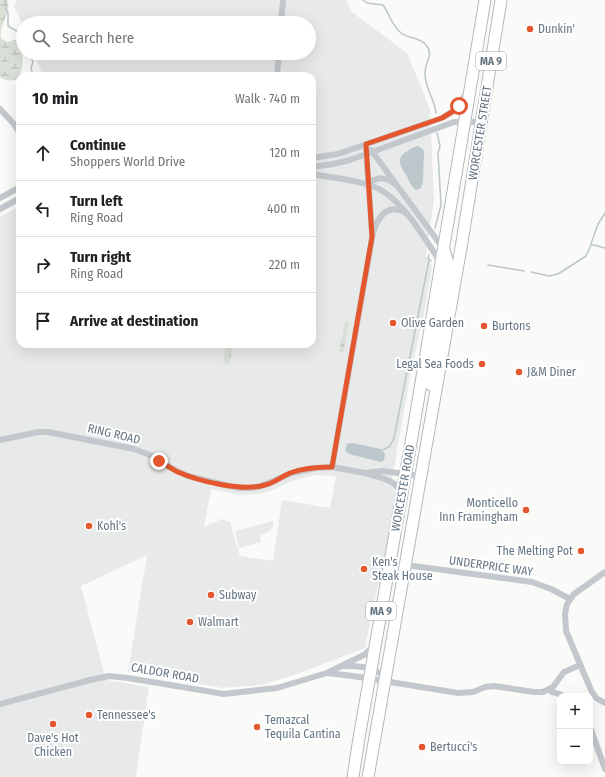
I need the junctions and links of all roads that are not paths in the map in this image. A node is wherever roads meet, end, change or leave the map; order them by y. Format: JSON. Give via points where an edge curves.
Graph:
{"nodes":[{"id":1,"x":283,"y":0,"type":"edge"},
{"id":2,"x":485,"y":0,"type":"edge"},
{"id":3,"x":501,"y":0,"type":"edge"},
{"id":4,"x":282,"y":16,"type":"edge"},
{"id":5,"x":278,"y":60,"type":"edge"},
{"id":6,"x":277,"y":72,"type":"edge"},
{"id":7,"x":473,"y":76,"type":"junction"},
{"id":8,"x":0,"y":109,"type":"edge"},
{"id":9,"x":466,"y":121,"type":"junction"},
{"id":10,"x":482,"y":122,"type":"junction"},
{"id":11,"x":16,"y":127,"type":"edge"},
{"id":12,"x":366,"y":144,"type":"junction"},
{"id":13,"x":373,"y":151,"type":"junction"},
{"id":14,"x":366,"y":154,"type":"junction"},
{"id":15,"x":316,"y":158,"type":"edge"},
{"id":16,"x":316,"y":166,"type":"edge"},
{"id":17,"x":316,"y":175,"type":"edge"},
{"id":18,"x":368,"y":184,"type":"junction"},
{"id":19,"x":399,"y":187,"type":"junction"},
{"id":20,"x":16,"y":189,"type":"edge"},
{"id":21,"x":0,"y":198,"type":"edge"},
{"id":22,"x":452,"y":198,"type":"joint"},
{"id":23,"x":16,"y":200,"type":"edge"},
{"id":24,"x":0,"y":209,"type":"edge"},
{"id":25,"x":406,"y":213,"type":"junction"},
{"id":26,"x":372,"y":237,"type":"junction"},
{"id":27,"x":462,"y":242,"type":"joint"},
{"id":28,"x":443,"y":248,"type":"junction"},
{"id":29,"x":439,"y":270,"type":"junction"},
{"id":30,"x":432,"y":416,"type":"junction"},
{"id":31,"x":0,"y":440,"type":"edge"},
{"id":32,"x":332,"y":467,"type":"junction"},
{"id":33,"x":365,"y":473,"type":"junction"},
{"id":34,"x":405,"y":474,"type":"junction"},
{"id":35,"x":421,"y":476,"type":"junction"},
{"id":36,"x":401,"y":500,"type":"junction"},
{"id":37,"x":406,"y":565,"type":"junction"},
{"id":38,"x":605,"y":572,"type":"edge"},
{"id":39,"x":570,"y":599,"type":"junction"},
{"id":40,"x":376,"y":642,"type":"junction"},
{"id":41,"x":580,"y":665,"type":"junction"},
{"id":42,"x":341,"y":666,"type":"junction"},
{"id":43,"x":327,"y":673,"type":"junction"},
{"id":44,"x":370,"y":673,"type":"junction"},
{"id":45,"x":385,"y":682,"type":"junction"},
{"id":46,"x":550,"y":690,"type":"junction"},
{"id":47,"x":557,"y":694,"type":"edge"},
{"id":48,"x":605,"y":703,"type":"edge"},
{"id":49,"x":0,"y":704,"type":"edge"},
{"id":50,"x":591,"y":729,"type":"edge"},
{"id":51,"x":605,"y":769,"type":"edge"},
{"id":52,"x":353,"y":777,"type":"edge"},
{"id":53,"x":368,"y":777,"type":"edge"}],
"edges":[{"from":1,"to":4,"type":"street"},
{"from":2,"to":7,"type":"highway","name":"WORCESTER STREET","number":"MA 9"},
{"from":3,"to":10,"type":"highway","name":"WORCESTER STREET","number":"MA 9"},
{"from":5,"to":6,"type":"street"},
{"from":7,"to":9,"type":"highway","name":"WORCESTER STREET","number":"MA 9"},
{"from":7,"to":12,"type":"street","via":[[464,98],[450,114]]},
{"from":8,"to":11,"type":"street"},
{"from":9,"to":10,"type":"street"},
{"from":9,"to":13,"type":"street","via":[[451,123]]},
{"from":9,"to":22,"type":"highway","name":"WORCESTER STREET","number":"MA 9"},
{"from":10,"to":27,"type":"highway","name":"WORCESTER STREET","number":"MA 9"},
{"from":12,"to":13,"type":"street"},
{"from":12,"to":14,"type":"street"},
{"from":12,"to":15,"type":"street","via":[[332,156]]},
{"from":13,"to":14,"type":"street"},
{"from":13,"to":19,"type":"street"},
{"from":14,"to":16,"type":"street","via":[[339,163]]},
{"from":14,"to":18,"type":"street"},
{"from":17,"to":18,"type":"street"},
{"from":18,"to":19,"type":"street","via":[[382,178]]},
{"from":18,"to":25,"type":"street","via":[[389,195]]},
{"from":18,"to":26,"type":"street"},
{"from":19,"to":28,"type":"street"},
{"from":20,"to":21,"type":"street"},
{"from":22,"to":28,"type":"highway","name":"WORCESTER ROAD","number":"MA 9"},
{"from":23,"to":24,"type":"street"},
{"from":25,"to":26,"type":"street","via":[[396,209],[385,212]]},
{"from":25,"to":29,"type":"street","via":[[437,257]]},
{"from":26,"to":32,"type":"street"},
{"from":27,"to":30,"type":"highway","name":"WORCESTER ROAD","number":"MA 9"},
{"from":28,"to":29,"type":"highway","name":"WORCESTER ROAD","number":"MA 9"},
{"from":28,"to":30,"type":"highway","via":[[448,259],[448,273],[433,362]]},
{"from":29,"to":34,"type":"highway","name":"WORCESTER ROAD","number":"MA 9"},
{"from":30,"to":35,"type":"highway","name":"WORCESTER ROAD","number":"MA 9"},
{"from":31,"to":32,"type":"street","name":"RING ROAD","via":[[48,432],[114,445],[146,453],[188,476],[242,488],[265,485],[298,471]]},
{"from":32,"to":33,"type":"street","name":"RING ROAD"},
{"from":33,"to":34,"type":"street","name":"RING ROAD","via":[[382,471]]},
{"from":33,"to":36,"type":"street","via":[[393,482],[399,488]]},
{"from":34,"to":35,"type":"street","name":"RING ROAD"},
{"from":34,"to":36,"type":"highway","name":"WORCESTER ROAD","number":"MA 9"},
{"from":35,"to":37,"type":"highway","name":"WORCESTER ROAD","number":"MA 9"},
{"from":36,"to":40,"type":"highway","name":"WORCESTER ROAD","number":"MA 9"},
{"from":37,"to":39,"type":"street","name":"UNDERPRICE WAY","via":[[532,582]]},
{"from":37,"to":45,"type":"highway","name":"WORCESTER ROAD","number":"MA 9"},
{"from":38,"to":39,"type":"street","via":[[578,590]]},
{"from":39,"to":41,"type":"street","via":[[564,626]]},
{"from":40,"to":42,"type":"street","via":[[368,652]]},
{"from":40,"to":44,"type":"highway","name":"WORCESTER ROAD","number":"MA 9"},
{"from":41,"to":46,"type":"street","via":[[564,672]]},
{"from":41,"to":48,"type":"street","via":[[594,695]]},
{"from":42,"to":43,"type":"street","name":"CALDOR ROAD"},
{"from":42,"to":44,"type":"street","name":"CALDOR ROAD","via":[[353,666]]},
{"from":43,"to":44,"type":"street","name":"CALDOR ROAD"},
{"from":43,"to":49,"type":"street","name":"CALDOR ROAD","via":[[272,689],[224,694],[109,676]]},
{"from":44,"to":45,"type":"street","name":"CALDOR ROAD"},
{"from":44,"to":45,"type":"street","via":[[380,673]]},
{"from":44,"to":52,"type":"highway","name":"WORCESTER ROAD","number":"MA 9"},
{"from":45,"to":46,"type":"street","via":[[464,694],[490,686],[534,692]]},
{"from":45,"to":53,"type":"highway","name":"WORCESTER ROAD","number":"MA 9"},
{"from":46,"to":47,"type":"street"},
{"from":50,"to":51,"type":"street"}]}
